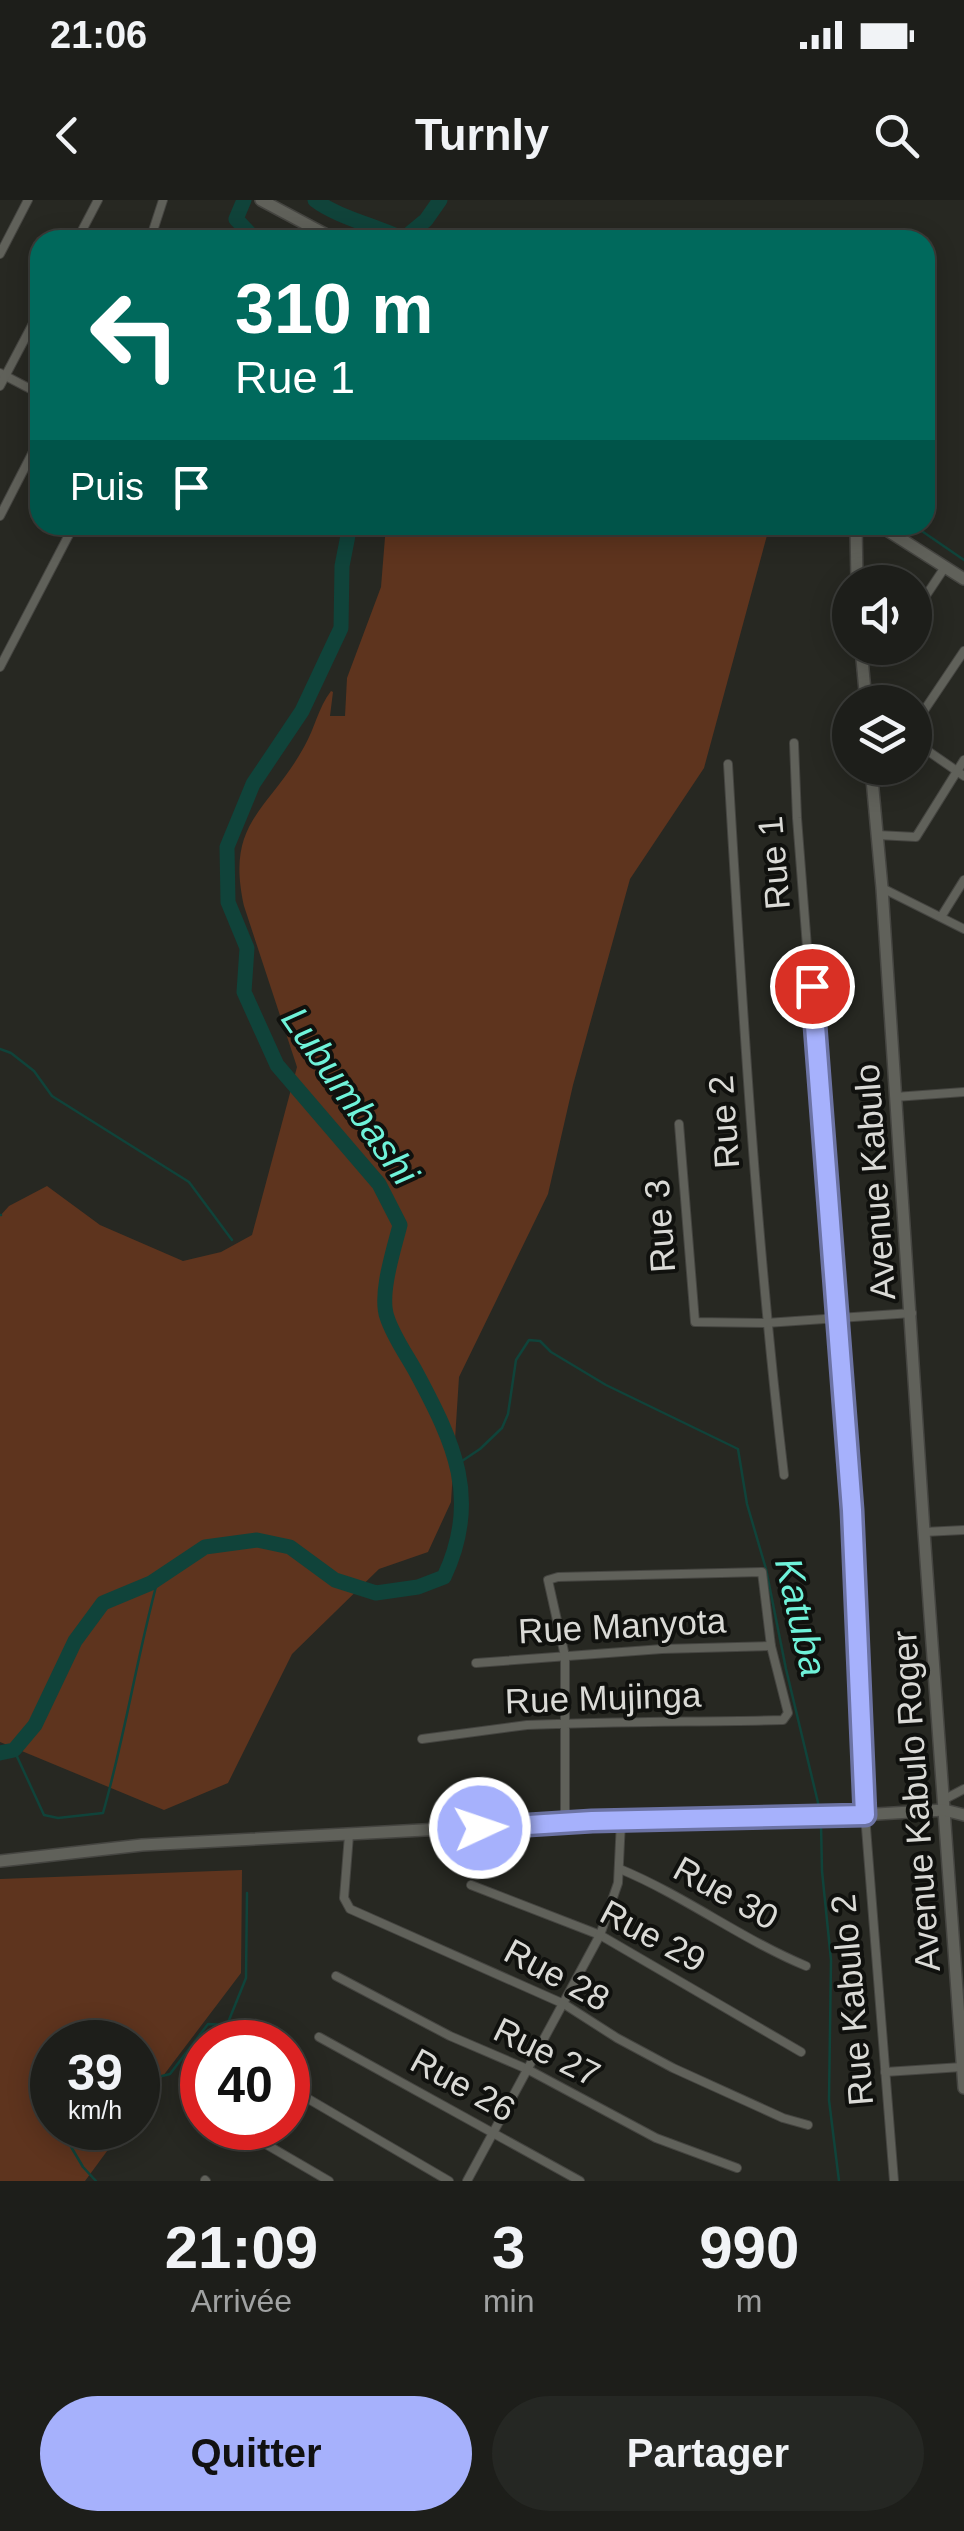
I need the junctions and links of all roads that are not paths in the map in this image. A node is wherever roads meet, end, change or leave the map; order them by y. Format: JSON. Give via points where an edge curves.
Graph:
{"nodes":[{"id":1,"x":28,"y":200,"type":"edge"},
{"id":2,"x":98,"y":200,"type":"edge"},
{"id":3,"x":163,"y":200,"type":"edge"},
{"id":4,"x":265,"y":202,"type":"edge"},
{"id":5,"x":82,"y":230,"type":"edge"},
{"id":6,"x":153,"y":230,"type":"edge"},
{"id":7,"x":317,"y":230,"type":"edge"},
{"id":8,"x":0,"y":254,"type":"edge"},
{"id":9,"x":30,"y":327,"type":"edge"},
{"id":10,"x":2,"y":375,"type":"edge"},
{"id":11,"x":0,"y":386,"type":"edge"},
{"id":12,"x":30,"y":389,"type":"edge"},
{"id":13,"x":30,"y":458,"type":"edge"},
{"id":14,"x":0,"y":516,"type":"edge"},
{"id":15,"x":69,"y":535,"type":"edge"},
{"id":16,"x":856,"y":535,"type":"edge"},
{"id":17,"x":895,"y":535,"type":"edge"},
{"id":18,"x":856,"y":565,"type":"edge"},
{"id":19,"x":945,"y":566,"type":"junction"},
{"id":20,"x":964,"y":578,"type":"edge"},
{"id":21,"x":932,"y":586,"type":"edge"},
{"id":22,"x":964,"y":651,"type":"edge"},
{"id":23,"x":0,"y":667,"type":"edge"},
{"id":24,"x":932,"y":699,"type":"edge"},
{"id":25,"x":794,"y":743,"type":"dead end"},
{"id":26,"x":932,"y":754,"type":"edge"},
{"id":27,"x":964,"y":760,"type":"edge"},
{"id":28,"x":728,"y":764,"type":"dead end"},
{"id":29,"x":960,"y":774,"type":"edge"},
{"id":30,"x":873,"y":785,"type":"edge"},
{"id":31,"x":877,"y":835,"type":"junction"},
{"id":32,"x":964,"y":880,"type":"edge"},
{"id":33,"x":882,"y":888,"type":"junction"},
{"id":34,"x":941,"y":916,"type":"junction"},
{"id":35,"x":964,"y":929,"type":"edge"},
{"id":36,"x":964,"y":1092,"type":"edge"},
{"id":37,"x":895,"y":1098,"type":"junction"},
{"id":38,"x":679,"y":1124,"type":"dead end"},
{"id":39,"x":912,"y":1313,"type":"junction"},
{"id":40,"x":837,"y":1318,"type":"junction"},
{"id":41,"x":766,"y":1323,"type":"junction"},
{"id":42,"x":784,"y":1474,"type":"dead end"},
{"id":43,"x":964,"y":1530,"type":"edge"},
{"id":44,"x":924,"y":1532,"type":"junction"},
{"id":45,"x":771,"y":1646,"type":"junction"},
{"id":46,"x":565,"y":1656,"type":"junction"},
{"id":47,"x":476,"y":1663,"type":"dead end"},
{"id":48,"x":566,"y":1724,"type":"junction"},
{"id":49,"x":422,"y":1739,"type":"dead end"},
{"id":50,"x":964,"y":1789,"type":"edge"},
{"id":51,"x":944,"y":1805,"type":"junction"},
{"id":52,"x":865,"y":1815,"type":"junction"},
{"id":53,"x":964,"y":1815,"type":"edge"},
{"id":54,"x":621,"y":1821,"type":"junction"},
{"id":55,"x":566,"y":1823,"type":"junction"},
{"id":56,"x":349,"y":1834,"type":"junction"},
{"id":57,"x":0,"y":1861,"type":"edge"},
{"id":58,"x":620,"y":1870,"type":"junction"},
{"id":59,"x":471,"y":1885,"type":"dead end"},
{"id":60,"x":600,"y":1935,"type":"junction"},
{"id":61,"x":806,"y":1966,"type":"dead end"},
{"id":62,"x":336,"y":1976,"type":"dead end"},
{"id":63,"x":564,"y":2004,"type":"junction"},
{"id":64,"x":319,"y":2037,"type":"dead end"},
{"id":65,"x":802,"y":2052,"type":"dead end"},
{"id":66,"x":527,"y":2069,"type":"junction"},
{"id":67,"x":963,"y":2069,"type":"edge"},
{"id":68,"x":884,"y":2072,"type":"junction"},
{"id":69,"x":964,"y":2088,"type":"edge"},
{"id":70,"x":310,"y":2100,"type":"edge"},
{"id":71,"x":808,"y":2125,"type":"dead end"},
{"id":72,"x":493,"y":2133,"type":"junction"},
{"id":73,"x":276,"y":2150,"type":"edge"},
{"id":74,"x":737,"y":2168,"type":"dead end"},
{"id":75,"x":329,"y":2181,"type":"edge"},
{"id":76,"x":449,"y":2181,"type":"edge"},
{"id":77,"x":467,"y":2181,"type":"edge"},
{"id":78,"x":580,"y":2181,"type":"edge"},
{"id":79,"x":894,"y":2181,"type":"edge"}],
"edges":[{"from":1,"to":8,"type":"street"},
{"from":2,"to":5,"type":"street"},
{"from":3,"to":6,"type":"street"},
{"from":4,"to":7,"type":"street"},
{"from":9,"to":10,"type":"street"},
{"from":10,"to":11,"type":"street"},
{"from":10,"to":12,"type":"street"},
{"from":13,"to":14,"type":"street"},
{"from":15,"to":23,"type":"street"},
{"from":16,"to":18,"type":"street"},
{"from":17,"to":19,"type":"street"},
{"from":19,"to":20,"type":"street"},
{"from":19,"to":21,"type":"street"},
{"from":22,"to":24,"type":"street"},
{"from":25,"to":40,"type":"street","name":"Rue 1"},
{"from":26,"to":29,"type":"street"},
{"from":27,"to":29,"type":"street"},
{"from":28,"to":41,"type":"street","name":"Rue 2"},
{"from":29,"to":31,"type":"street","via":[[916,837]]},
{"from":30,"to":31,"type":"street","name":"Avenue Kabulo"},
{"from":31,"to":33,"type":"street","name":"Avenue Kabulo"},
{"from":32,"to":34,"type":"street"},
{"from":33,"to":34,"type":"street"},
{"from":33,"to":37,"type":"street","name":"Avenue Kabulo"},
{"from":34,"to":35,"type":"street"},
{"from":36,"to":37,"type":"street"},
{"from":37,"to":39,"type":"street","name":"Avenue Kabulo"},
{"from":38,"to":41,"type":"street","name":"Rue 3","via":[[695,1322]]},
{"from":39,"to":40,"type":"street"},
{"from":39,"to":44,"type":"street","name":"Avenue Kabulo"},
{"from":40,"to":41,"type":"street"},
{"from":40,"to":52,"type":"street","name":"Rue 1"},
{"from":41,"to":42,"type":"street","name":"Rue 2"},
{"from":43,"to":44,"type":"street"},
{"from":44,"to":51,"type":"street","name":"Avenue Kabulo Roger"},
{"from":45,"to":46,"type":"street","name":"Rue Manyota"},
{"from":45,"to":46,"type":"street","via":[[762,1572],[558,1577],[548,1580]]},
{"from":45,"to":48,"type":"street","name":"Rue Mujinga","via":[[786,1718]]},
{"from":46,"to":47,"type":"street","name":"Rue Manyota"},
{"from":46,"to":48,"type":"street"},
{"from":48,"to":49,"type":"street","name":"Rue Mujinga"},
{"from":48,"to":55,"type":"street"},
{"from":50,"to":51,"type":"street"},
{"from":51,"to":52,"type":"street"},
{"from":51,"to":53,"type":"street"},
{"from":51,"to":67,"type":"street","name":"Avenue Kabulo Roger"},
{"from":52,"to":54,"type":"street"},
{"from":52,"to":68,"type":"street","name":"Rue Kabulo 2"},
{"from":54,"to":55,"type":"street"},
{"from":54,"to":58,"type":"street"},
{"from":55,"to":56,"type":"street"},
{"from":56,"to":57,"type":"street"},
{"from":56,"to":63,"type":"street","name":"Rue 28","via":[[344,1898],[350,1910]]},
{"from":58,"to":60,"type":"street"},
{"from":58,"to":61,"type":"street","name":"Rue 30"},
{"from":59,"to":60,"type":"street","name":"Rue 29"},
{"from":60,"to":63,"type":"street"},
{"from":60,"to":65,"type":"street","name":"Rue 29"},
{"from":62,"to":66,"type":"street","name":"Rue 27"},
{"from":63,"to":66,"type":"street"},
{"from":63,"to":71,"type":"street","name":"Rue 28","via":[[673,2068]]},
{"from":64,"to":72,"type":"street","name":"Rue 26"},
{"from":66,"to":72,"type":"street"},
{"from":66,"to":74,"type":"street","name":"Rue 27","via":[[656,2138]]},
{"from":67,"to":68,"type":"street"},
{"from":67,"to":69,"type":"street"},
{"from":68,"to":79,"type":"street","name":"Rue Kabulo 2"},
{"from":70,"to":76,"type":"street"},
{"from":72,"to":77,"type":"street"},
{"from":72,"to":78,"type":"street","name":"Rue 26"},
{"from":73,"to":75,"type":"street"}]}
